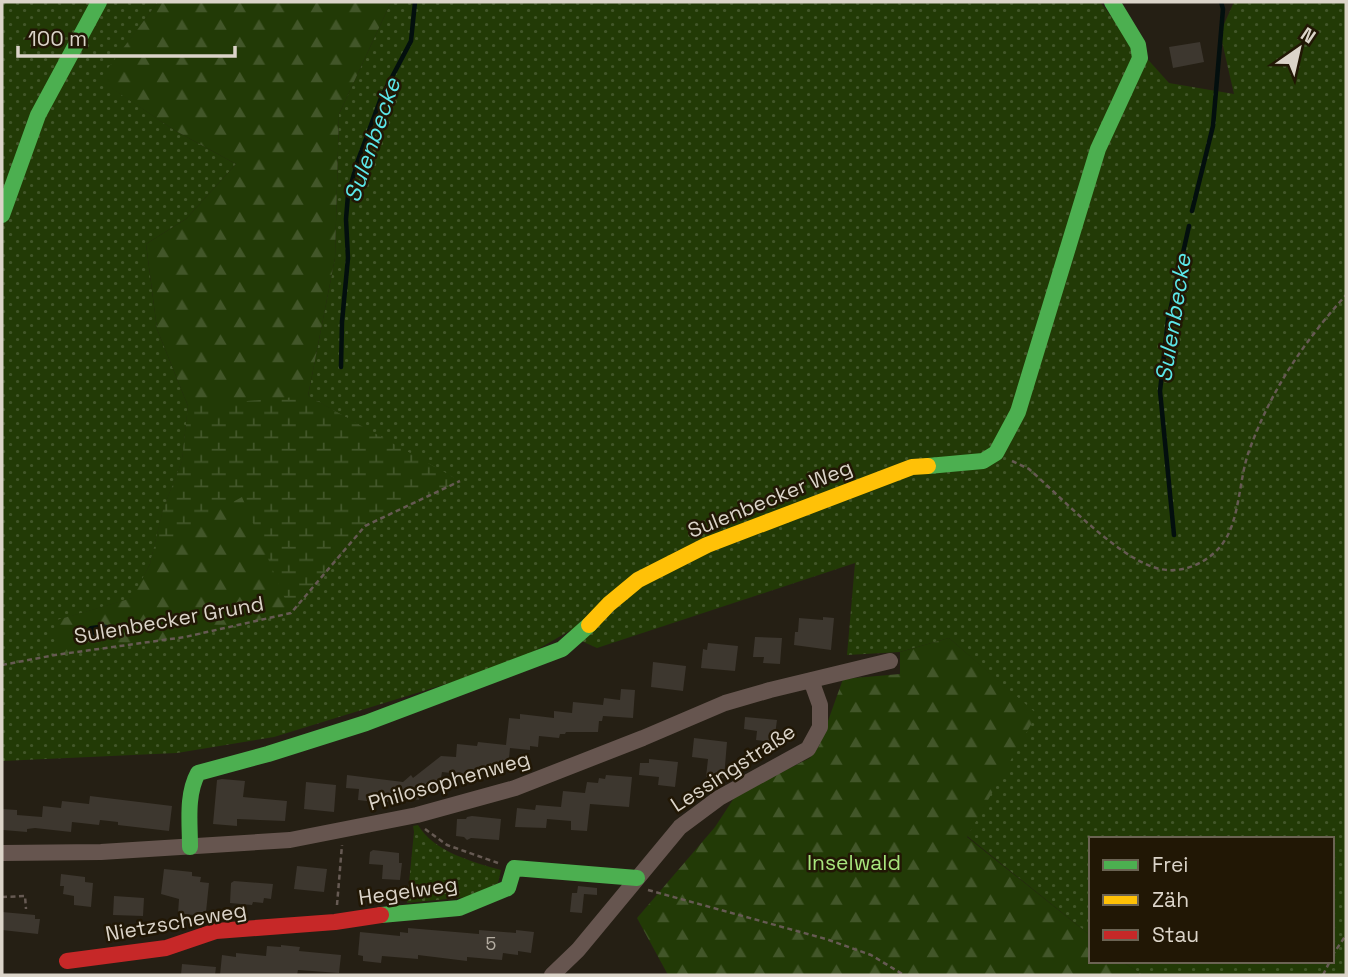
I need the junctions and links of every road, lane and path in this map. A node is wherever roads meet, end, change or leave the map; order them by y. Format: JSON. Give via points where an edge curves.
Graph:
{"nodes":[{"id":1,"x":99,"y":2,"type":"edge"},
{"id":2,"x":1112,"y":2,"type":"edge"},
{"id":3,"x":2,"y":215,"type":"edge"},
{"id":4,"x":1346,"y":295,"type":"edge"},
{"id":5,"x":996,"y":453,"type":"junction"},
{"id":6,"x":460,"y":481,"type":"dead end"},
{"id":7,"x":890,"y":661,"type":"dead end"},
{"id":8,"x":2,"y":665,"type":"edge"},
{"id":9,"x":811,"y":680,"type":"junction"},
{"id":10,"x":416,"y":816,"type":"junction"},
{"id":11,"x":344,"y":831,"type":"junction"},
{"id":12,"x":190,"y":847,"type":"junction"},
{"id":13,"x":2,"y":853,"type":"edge"},
{"id":14,"x":514,"y":868,"type":"junction"},
{"id":15,"x":634,"y":882,"type":"junction"},
{"id":16,"x":2,"y":897,"type":"edge"},
{"id":17,"x":26,"y":909,"type":"dead end"},
{"id":18,"x":335,"y":922,"type":"junction"},
{"id":19,"x":1346,"y":934,"type":"edge"},
{"id":20,"x":1334,"y":953,"type":"edge"},
{"id":21,"x":67,"y":961,"type":"dead end"},
{"id":22,"x":552,"y":975,"type":"edge"},
{"id":23,"x":904,"y":975,"type":"edge"}],
"edges":[{"from":1,"to":3,"type":"street","via":[[38,115]]},
{"from":2,"to":5,"type":"street","via":[[1138,45],[1140,58],[1098,149],[1018,412]]},
{"from":4,"to":5,"type":"path","via":[[1312,333],[1274,392],[1248,453],[1233,520],[1223,543],[1201,563],[1180,571],[1155,568],[1126,555],[1029,469]]},
{"from":5,"to":12,"type":"street","name":"Sulenbecker Weg","via":[[983,461],[912,467],[707,545],[638,580],[562,649],[366,723],[210,768],[193,782]]},
{"from":6,"to":8,"type":"path","name":"Sulenbecker Grund","via":[[365,526],[291,613],[185,637]]},
{"from":7,"to":9,"type":"street","name":"Philosophenweg"},
{"from":9,"to":10,"type":"street","name":"Philosophenweg","via":[[725,703],[515,788]]},
{"from":9,"to":15,"type":"street","name":"Lessingstraße","via":[[820,705],[820,727],[808,749],[690,819]]},
{"from":10,"to":11,"type":"street","name":"Philosophenweg"},
{"from":10,"to":14,"type":"path","via":[[420,825],[447,845]]},
{"from":11,"to":12,"type":"street","name":"Philosophenweg"},
{"from":11,"to":18,"type":"path"},
{"from":12,"to":13,"type":"street","name":"Philosophenweg"},
{"from":14,"to":15,"type":"street"},
{"from":14,"to":18,"type":"street","name":"Hegelweg","via":[[508,888],[459,908]]},
{"from":15,"to":22,"type":"street","name":"Lessingstraße"},
{"from":15,"to":23,"type":"path","via":[[826,939],[871,955]]},
{"from":16,"to":17,"type":"path","via":[[25,896]]},
{"from":18,"to":21,"type":"street","name":"Nietzscheweg","via":[[216,931],[166,948]]},
{"from":19,"to":20,"type":"path"}]}
